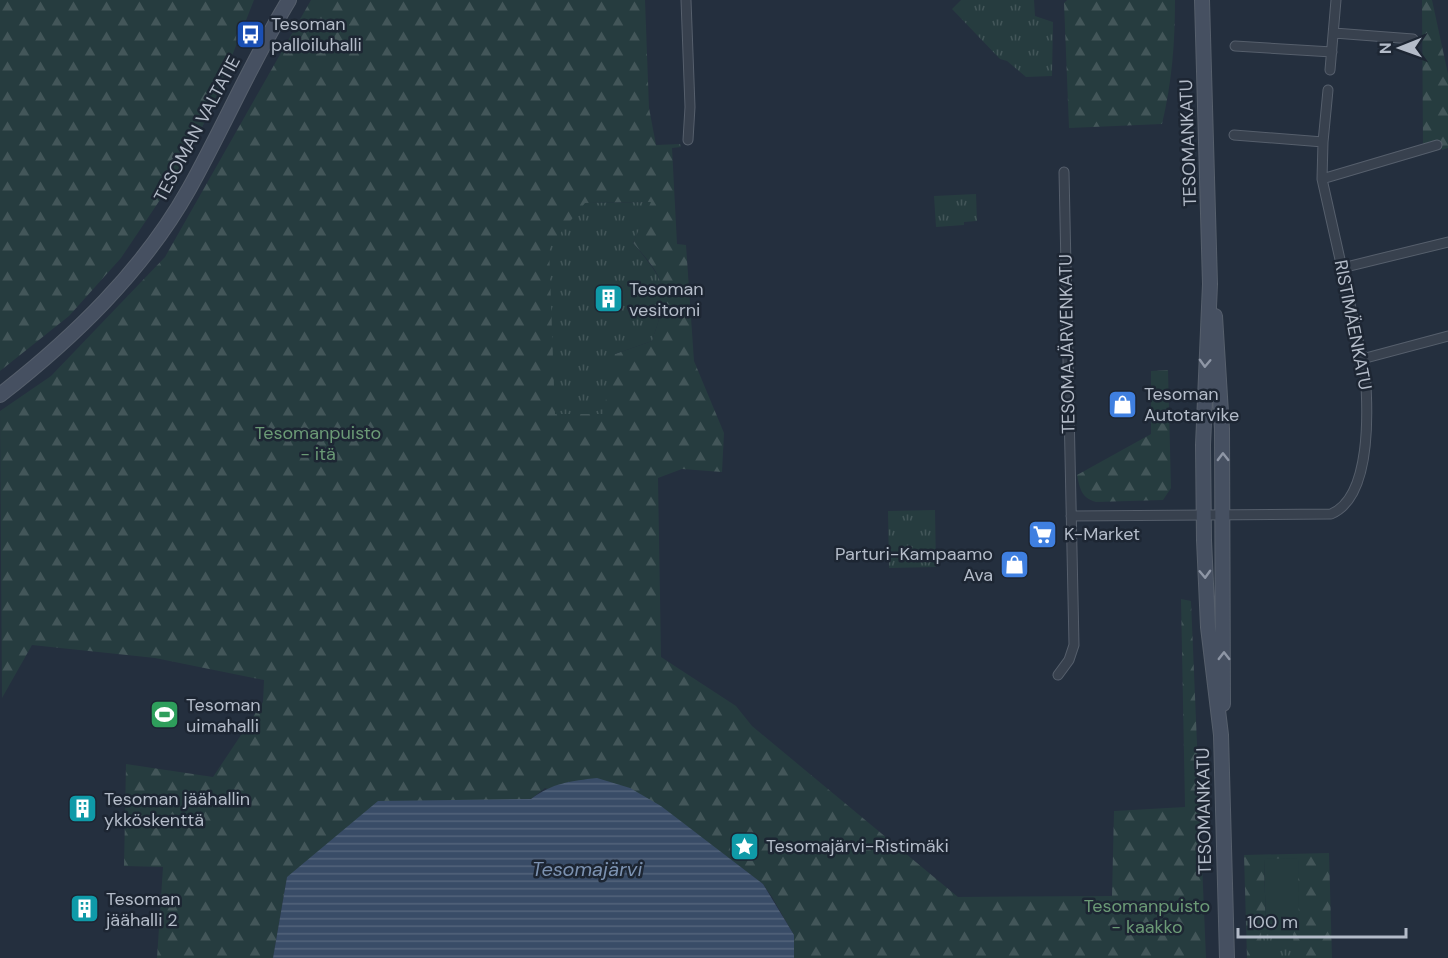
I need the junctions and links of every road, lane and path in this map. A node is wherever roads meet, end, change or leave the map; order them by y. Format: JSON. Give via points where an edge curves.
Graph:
{"nodes":[{"id":1,"x":290,"y":0,"type":"edge"},
{"id":2,"x":686,"y":0,"type":"edge"},
{"id":3,"x":1202,"y":0,"type":"edge"},
{"id":4,"x":1336,"y":0,"type":"edge"},
{"id":5,"x":1334,"y":33,"type":"junction"},
{"id":6,"x":1413,"y":39,"type":"dead end"},
{"id":7,"x":1235,"y":46,"type":"dead end"},
{"id":8,"x":1332,"y":52,"type":"junction"},
{"id":9,"x":1330,"y":70,"type":"dead end"},
{"id":10,"x":1328,"y":90,"type":"dead end"},
{"id":11,"x":1234,"y":135,"type":"dead end"},
{"id":12,"x":688,"y":140,"type":"dead end"},
{"id":13,"x":1323,"y":142,"type":"junction"},
{"id":14,"x":1437,"y":146,"type":"dead end"},
{"id":15,"x":1064,"y":172,"type":"dead end"},
{"id":16,"x":1322,"y":179,"type":"junction"},
{"id":17,"x":1448,"y":242,"type":"edge"},
{"id":18,"x":1342,"y":268,"type":"junction"},
{"id":19,"x":1210,"y":284,"type":"junction"},
{"id":20,"x":1448,"y":336,"type":"edge"},
{"id":21,"x":1362,"y":359,"type":"junction"},
{"id":22,"x":0,"y":395,"type":"edge"},
{"id":23,"x":1071,"y":516,"type":"junction"},
{"id":24,"x":1203,"y":516,"type":"junction"},
{"id":25,"x":1224,"y":516,"type":"junction"},
{"id":26,"x":1058,"y":675,"type":"dead end"},
{"id":27,"x":1221,"y":735,"type":"junction"},
{"id":28,"x":1227,"y":958,"type":"edge"}],
"edges":[{"from":1,"to":22,"type":"main road","name":"TESOMAN VALTATIE","via":[[188,190],[160,233],[89,320]]},
{"from":2,"to":12,"type":"street"},
{"from":3,"to":19,"type":"main road","name":"TESOMANKATU"},
{"from":4,"to":5,"type":"street"},
{"from":5,"to":6,"type":"street"},
{"from":5,"to":8,"type":"street"},
{"from":7,"to":8,"type":"street"},
{"from":8,"to":9,"type":"street"},
{"from":10,"to":13,"type":"street","name":"RISTIMÄENKATU"},
{"from":11,"to":13,"type":"street"},
{"from":13,"to":16,"type":"street","name":"RISTIMÄENKATU"},
{"from":14,"to":16,"type":"street"},
{"from":15,"to":23,"type":"street","name":"TESOMAJÄRVENKATU"},
{"from":16,"to":18,"type":"street","name":"RISTIMÄENKATU"},
{"from":17,"to":18,"type":"street"},
{"from":18,"to":21,"type":"street","name":"RISTIMÄENKATU"},
{"from":19,"to":24,"type":"main road","name":"TESOMANKATU","one_way":true},
{"from":25,"to":19,"type":"main road","name":"TESOMANKATU","one_way":true},
{"from":20,"to":21,"type":"street"},
{"from":21,"to":25,"type":"street","name":"RISTIMÄENKATU","via":[[1368,400],[1364,452],[1348,503],[1331,514]]},
{"from":23,"to":24,"type":"street"},
{"from":23,"to":26,"type":"street","name":"TESOMAJÄRVENKATU","via":[[1074,645]]},
{"from":24,"to":25,"type":"street"},
{"from":24,"to":27,"type":"main road","name":"TESOMANKATU","one_way":true,"via":[[1208,627]]},
{"from":27,"to":25,"type":"main road","name":"TESOMANKATU","one_way":true},
{"from":27,"to":28,"type":"main road","name":"TESOMANKATU"}]}
